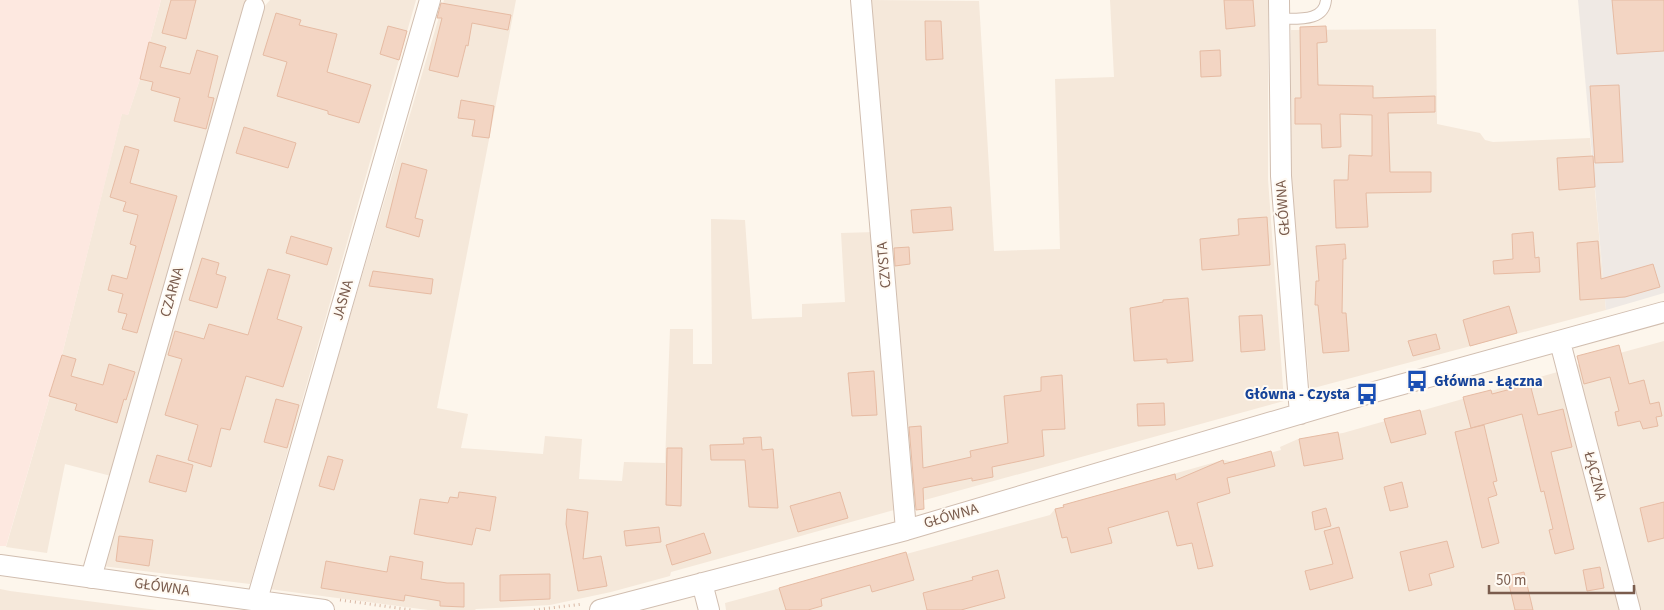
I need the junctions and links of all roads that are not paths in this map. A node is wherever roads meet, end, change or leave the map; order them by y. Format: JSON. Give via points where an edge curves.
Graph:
{"nodes":[{"id":1,"x":430,"y":0,"type":"edge"},
{"id":2,"x":861,"y":0,"type":"edge"},
{"id":3,"x":1326,"y":0,"type":"edge"},
{"id":4,"x":254,"y":7,"type":"dead end"},
{"id":5,"x":1279,"y":10,"type":"edge"},
{"id":6,"x":1664,"y":312,"type":"edge"},
{"id":7,"x":1560,"y":342,"type":"junction"},
{"id":8,"x":1300,"y":414,"type":"junction"},
{"id":9,"x":906,"y":530,"type":"junction"},
{"id":10,"x":0,"y":565,"type":"edge"},
{"id":11,"x":91,"y":578,"type":"junction"},
{"id":12,"x":702,"y":583,"type":"junction"},
{"id":13,"x":257,"y":600,"type":"junction"},
{"id":14,"x":324,"y":610,"type":"edge"},
{"id":15,"x":600,"y":610,"type":"edge"},
{"id":16,"x":709,"y":610,"type":"edge"},
{"id":17,"x":1630,"y":610,"type":"edge"}],
"edges":[{"from":1,"to":13,"type":"street","name":"JASNA"},
{"from":2,"to":9,"type":"street","name":"CZYSTA"},
{"from":3,"to":5,"type":"lane","via":[[1324,9],[1310,18]]},
{"from":4,"to":11,"type":"street","name":"CZARNA"},
{"from":5,"to":8,"type":"street","name":"GŁÓWNA","via":[[1281,176]]},
{"from":6,"to":7,"type":"street","name":"GŁÓWNA"},
{"from":7,"to":8,"type":"street","name":"GŁÓWNA"},
{"from":7,"to":17,"type":"street","name":"ŁĄCZNA"},
{"from":8,"to":9,"type":"street","name":"GŁÓWNA"},
{"from":9,"to":12,"type":"street","name":"GŁÓWNA"},
{"from":10,"to":11,"type":"street","name":"GŁÓWNA"},
{"from":11,"to":13,"type":"street","name":"GŁÓWNA"},
{"from":12,"to":15,"type":"street","name":"GŁÓWNA"},
{"from":12,"to":16,"type":"street"},
{"from":13,"to":14,"type":"street","name":"GŁÓWNA"}]}
